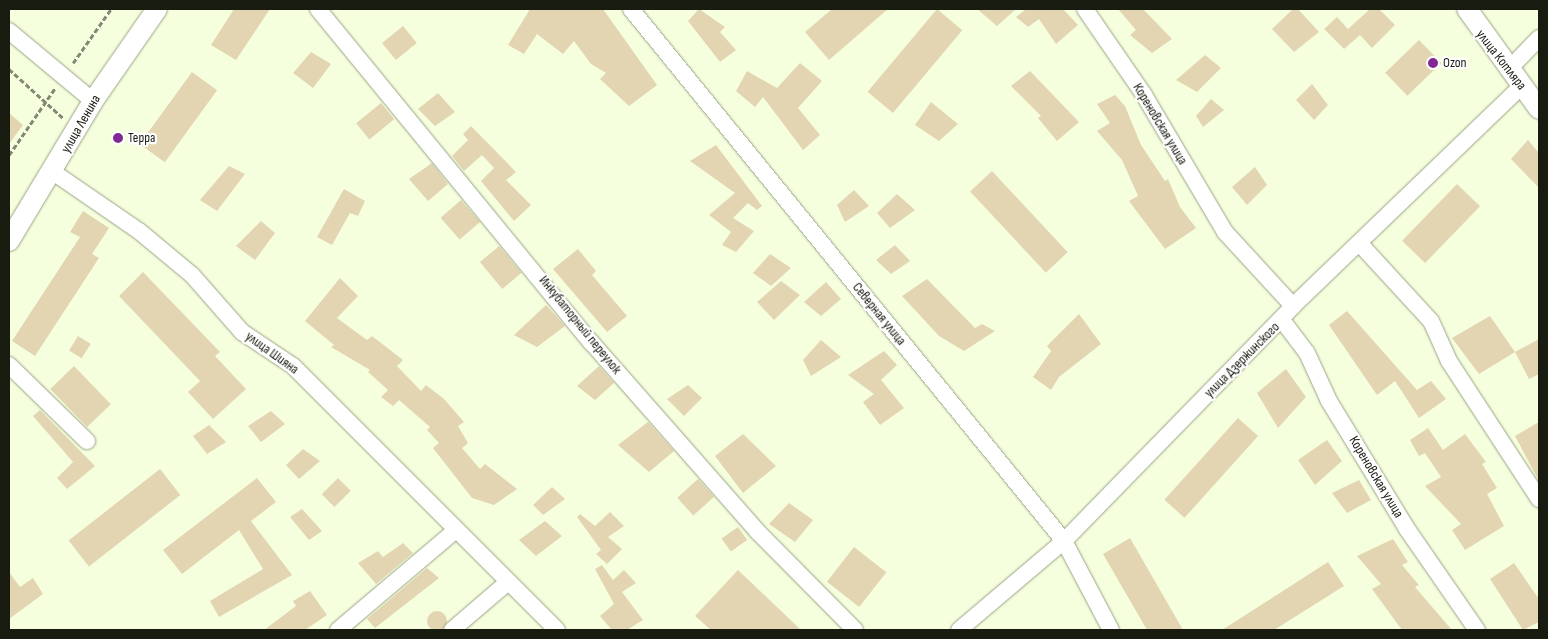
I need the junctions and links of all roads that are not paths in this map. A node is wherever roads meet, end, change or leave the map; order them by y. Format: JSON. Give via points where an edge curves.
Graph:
{"nodes":[{"id":1,"x":157,"y":9,"type":"edge"},
{"id":2,"x":318,"y":9,"type":"edge"},
{"id":3,"x":631,"y":9,"type":"edge"},
{"id":4,"x":1085,"y":9,"type":"edge"},
{"id":5,"x":1467,"y":9,"type":"edge"},
{"id":6,"x":9,"y":31,"type":"edge"},
{"id":7,"x":1539,"y":38,"type":"edge"},
{"id":8,"x":1509,"y":69,"type":"junction"},
{"id":9,"x":1522,"y":86,"type":"junction"},
{"id":10,"x":93,"y":101,"type":"junction"},
{"id":11,"x":1539,"y":109,"type":"edge"},
{"id":12,"x":53,"y":172,"type":"junction"},
{"id":13,"x":9,"y":241,"type":"edge"},
{"id":14,"x":1361,"y":245,"type":"junction"},
{"id":15,"x":1293,"y":306,"type":"junction"},
{"id":16,"x":1282,"y":320,"type":"junction"},
{"id":17,"x":9,"y":365,"type":"edge"},
{"id":18,"x":87,"y":441,"type":"dead end"},
{"id":19,"x":1539,"y":499,"type":"edge"},
{"id":20,"x":456,"y":530,"type":"junction"},
{"id":21,"x":1064,"y":541,"type":"junction"},
{"id":22,"x":508,"y":582,"type":"junction"},
{"id":23,"x":338,"y":630,"type":"edge"},
{"id":24,"x":452,"y":630,"type":"edge"},
{"id":25,"x":557,"y":630,"type":"edge"},
{"id":26,"x":855,"y":630,"type":"edge"},
{"id":27,"x":959,"y":630,"type":"edge"},
{"id":28,"x":1111,"y":630,"type":"edge"},
{"id":29,"x":1477,"y":630,"type":"edge"}],
"edges":[{"from":1,"to":10,"type":"main road","name":"улица Ленина"},
{"from":2,"to":26,"type":"street","name":"Инкубаторный переулок","via":[[591,342],[757,531]]},
{"from":3,"to":21,"type":"street","name":"Северная улица"},
{"from":4,"to":15,"type":"street","name":"Кореновская улица","via":[[1144,95],[1225,232]]},
{"from":5,"to":8,"type":"main road","name":"улица Котляра"},
{"from":6,"to":10,"type":"street"},
{"from":7,"to":8,"type":"street"},
{"from":8,"to":9,"type":"main road","name":"улица Котляра"},
{"from":9,"to":11,"type":"main road","name":"улица Котляра"},
{"from":9,"to":14,"type":"street","name":"улица Дзержинского"},
{"from":10,"to":12,"type":"main road","name":"улица Ленина"},
{"from":12,"to":13,"type":"main road","name":"улица Ленина"},
{"from":12,"to":20,"type":"street","name":"улица Шияна","via":[[139,231],[192,275],[242,332],[293,366]]},
{"from":14,"to":15,"type":"street","name":"улица Дзержинского"},
{"from":14,"to":19,"type":"street","via":[[1431,321],[1449,361]]},
{"from":15,"to":16,"type":"street","name":"улица Дзержинского"},
{"from":16,"to":21,"type":"street","name":"улица Дзержинского"},
{"from":16,"to":29,"type":"street","name":"Кореновская улица","via":[[1307,354],[1329,401],[1407,529]]},
{"from":17,"to":18,"type":"street"},
{"from":20,"to":22,"type":"street","name":"улица Шияна"},
{"from":20,"to":23,"type":"street"},
{"from":21,"to":27,"type":"street","name":"улица Дзержинского"},
{"from":21,"to":28,"type":"street","name":"Северная улица"},
{"from":22,"to":24,"type":"street"},
{"from":22,"to":25,"type":"street","name":"улица Шияна"}]}
